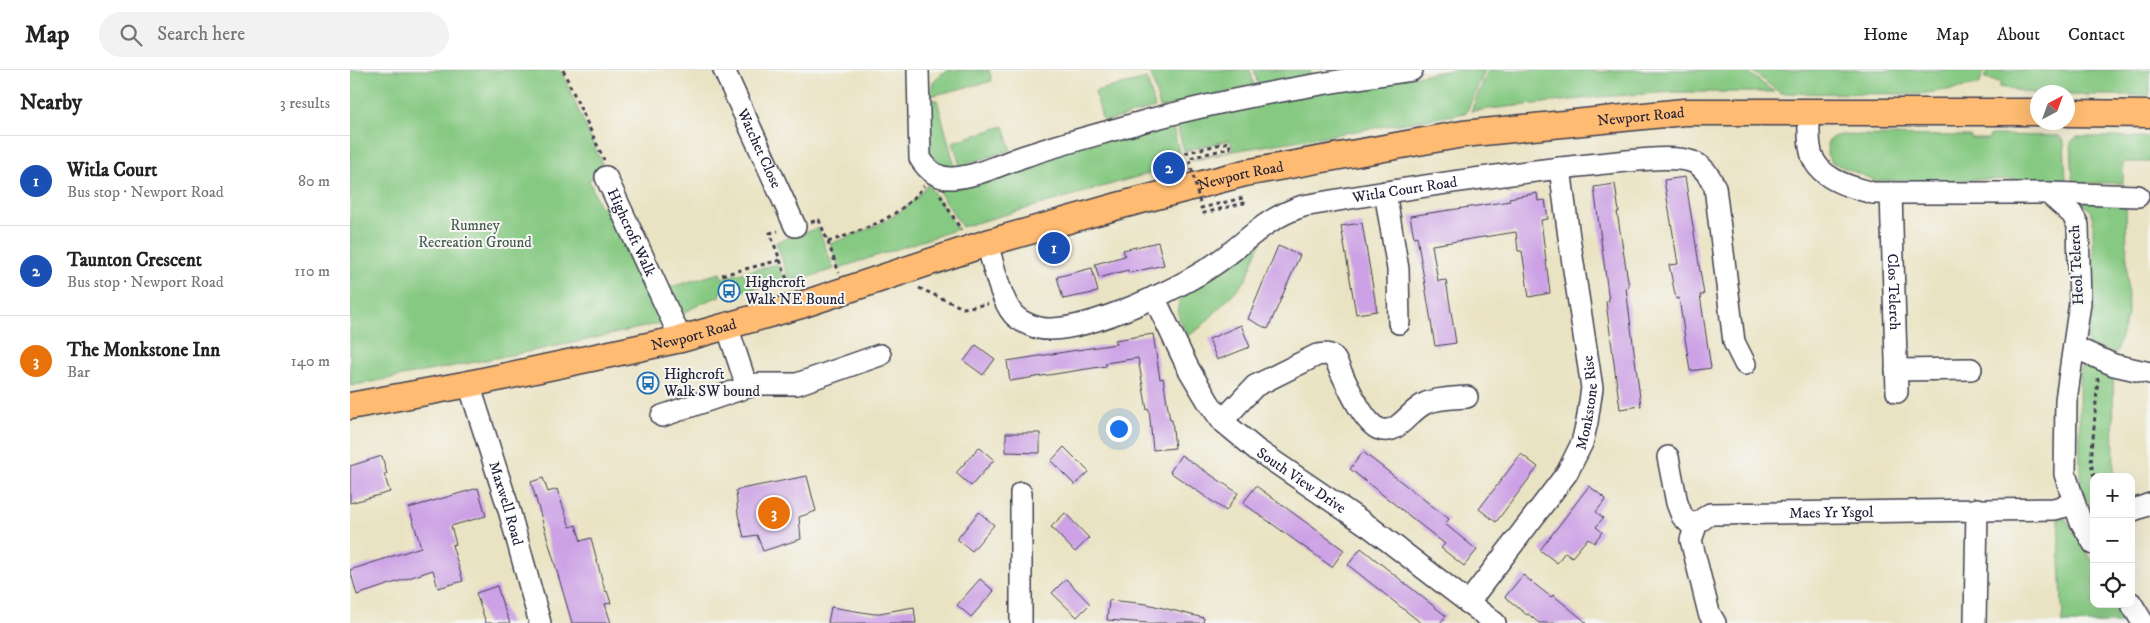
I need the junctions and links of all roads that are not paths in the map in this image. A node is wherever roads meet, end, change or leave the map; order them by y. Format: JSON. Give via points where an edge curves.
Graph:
{"nodes":[{"id":1,"x":724,"y":70,"type":"edge"},
{"id":2,"x":918,"y":70,"type":"edge"},
{"id":3,"x":1412,"y":70,"type":"edge"},
{"id":4,"x":2030,"y":112,"type":"edge"},
{"id":5,"x":1809,"y":113,"type":"junction"},
{"id":6,"x":2075,"y":113,"type":"edge"},
{"id":7,"x":2150,"y":114,"type":"edge"},
{"id":8,"x":1560,"y":168,"type":"junction"},
{"id":9,"x":606,"y":177,"type":"road end"},
{"id":10,"x":1385,"y":192,"type":"junction"},
{"id":11,"x":1891,"y":193,"type":"junction"},
{"id":12,"x":2048,"y":193,"type":"junction"},
{"id":13,"x":2138,"y":196,"type":"dead end"},
{"id":14,"x":795,"y":226,"type":"road end"},
{"id":15,"x":978,"y":246,"type":"junction"},
{"id":16,"x":1154,"y":297,"type":"junction"},
{"id":17,"x":1399,"y":324,"type":"dead end"},
{"id":18,"x":727,"y":326,"type":"junction"},
{"id":19,"x":681,"y":339,"type":"junction"},
{"id":20,"x":2074,"y":347,"type":"junction"},
{"id":21,"x":880,"y":355,"type":"dead end"},
{"id":22,"x":1745,"y":364,"type":"dead end"},
{"id":23,"x":1971,"y":369,"type":"dead end"},
{"id":24,"x":1896,"y":370,"type":"junction"},
{"id":25,"x":2150,"y":373,"type":"edge"},
{"id":26,"x":469,"y":384,"type":"junction"},
{"id":27,"x":747,"y":386,"type":"junction"},
{"id":28,"x":1897,"y":392,"type":"dead end"},
{"id":29,"x":1467,"y":397,"type":"dead end"},
{"id":30,"x":350,"y":406,"type":"edge"},
{"id":31,"x":662,"y":416,"type":"dead end"},
{"id":32,"x":1222,"y":421,"type":"junction"},
{"id":33,"x":1668,"y":457,"type":"dead end"},
{"id":34,"x":1021,"y":493,"type":"dead end"},
{"id":35,"x":2074,"y":504,"type":"junction"},
{"id":36,"x":2150,"y":504,"type":"edge"},
{"id":37,"x":1977,"y":509,"type":"junction"},
{"id":38,"x":2135,"y":510,"type":"edge"},
{"id":39,"x":1694,"y":528,"type":"junction"},
{"id":40,"x":2090,"y":534,"type":"edge"},
{"id":41,"x":1468,"y":602,"type":"junction"},
{"id":42,"x":2134,"y":608,"type":"edge"},
{"id":43,"x":540,"y":623,"type":"edge"},
{"id":44,"x":1021,"y":623,"type":"edge"},
{"id":45,"x":1495,"y":623,"type":"edge"},
{"id":46,"x":1715,"y":623,"type":"edge"},
{"id":47,"x":1975,"y":623,"type":"edge"},
{"id":48,"x":2143,"y":623,"type":"edge"}],
"edges":[{"from":1,"to":14,"type":"street","name":"Watchet Close"},
{"from":2,"to":3,"type":"street","via":[[920,158],[931,177],[943,178],[965,177],[1150,120],[1260,96]]},
{"from":4,"to":5,"type":"main road","name":"Newport Road"},
{"from":5,"to":11,"type":"street","via":[[1811,153],[1824,174],[1873,193]]},
{"from":5,"to":15,"type":"main road","name":"Newport Road","via":[[1684,112],[1463,134],[1244,174]]},
{"from":6,"to":7,"type":"main road"},
{"from":8,"to":10,"type":"street","name":"Witla Court Road"},
{"from":8,"to":22,"type":"street","name":"Witla Court Road","via":[[1680,159],[1694,162],[1704,169],[1715,187],[1734,342]]},
{"from":8,"to":41,"type":"street","name":"Monkstone Rise","via":[[1592,388],[1587,422],[1568,473]]},
{"from":9,"to":19,"type":"street","name":"Highcroft Walk"},
{"from":10,"to":16,"type":"street","name":"Witla Court Road","via":[[1287,211],[1256,230],[1212,266]]},
{"from":10,"to":17,"type":"street","via":[[1398,269]]},
{"from":11,"to":12,"type":"street"},
{"from":11,"to":24,"type":"street","name":"Clos Telerch"},
{"from":12,"to":13,"type":"street"},
{"from":12,"to":20,"type":"street","name":"Heol Telerch","via":[[2072,214],[2078,225],[2080,303]]},
{"from":15,"to":16,"type":"street","name":"Witla Court Road","via":[[1013,314],[1033,326],[1050,329],[1114,314]]},
{"from":15,"to":18,"type":"main road","name":"Newport Road"},
{"from":16,"to":32,"type":"street","name":"South View Drive","via":[[1188,368]]},
{"from":18,"to":19,"type":"main road","name":"Newport Road"},
{"from":18,"to":27,"type":"street"},
{"from":19,"to":26,"type":"main road","name":"Newport Road"},
{"from":20,"to":25,"type":"street","via":[[2114,365]]},
{"from":20,"to":35,"type":"street","name":"Heol Telerch","via":[[2066,400],[2065,474]]},
{"from":21,"to":27,"type":"street","via":[[796,384]]},
{"from":23,"to":24,"type":"street"},
{"from":24,"to":28,"type":"street","name":"Clos Telerch"},
{"from":26,"to":30,"type":"main road","name":"Newport Road"},
{"from":26,"to":43,"type":"street","name":"Maxwell Road"},
{"from":27,"to":31,"type":"street"},
{"from":29,"to":32,"type":"street","via":[[1428,402],[1415,408],[1398,428],[1377,429],[1364,415],[1334,358],[1324,353],[1255,386]]},
{"from":32,"to":41,"type":"street","name":"South View Drive","via":[[1257,450],[1370,527]]},
{"from":33,"to":39,"type":"street","via":[[1677,504],[1682,516]]},
{"from":34,"to":44,"type":"street"},
{"from":35,"to":37,"type":"street","name":"Maes Yr Ysgol","via":[[2054,509]]},
{"from":35,"to":40,"type":"street","name":"Heol Telerch"},
{"from":36,"to":38,"type":"street"},
{"from":37,"to":39,"type":"street","name":"Maes Yr Ysgol","via":[[1710,514]]},
{"from":37,"to":47,"type":"street"},
{"from":39,"to":46,"type":"street","via":[[1691,540],[1709,613]]},
{"from":41,"to":45,"type":"street","name":"South View Drive"},
{"from":42,"to":48,"type":"street"}]}
